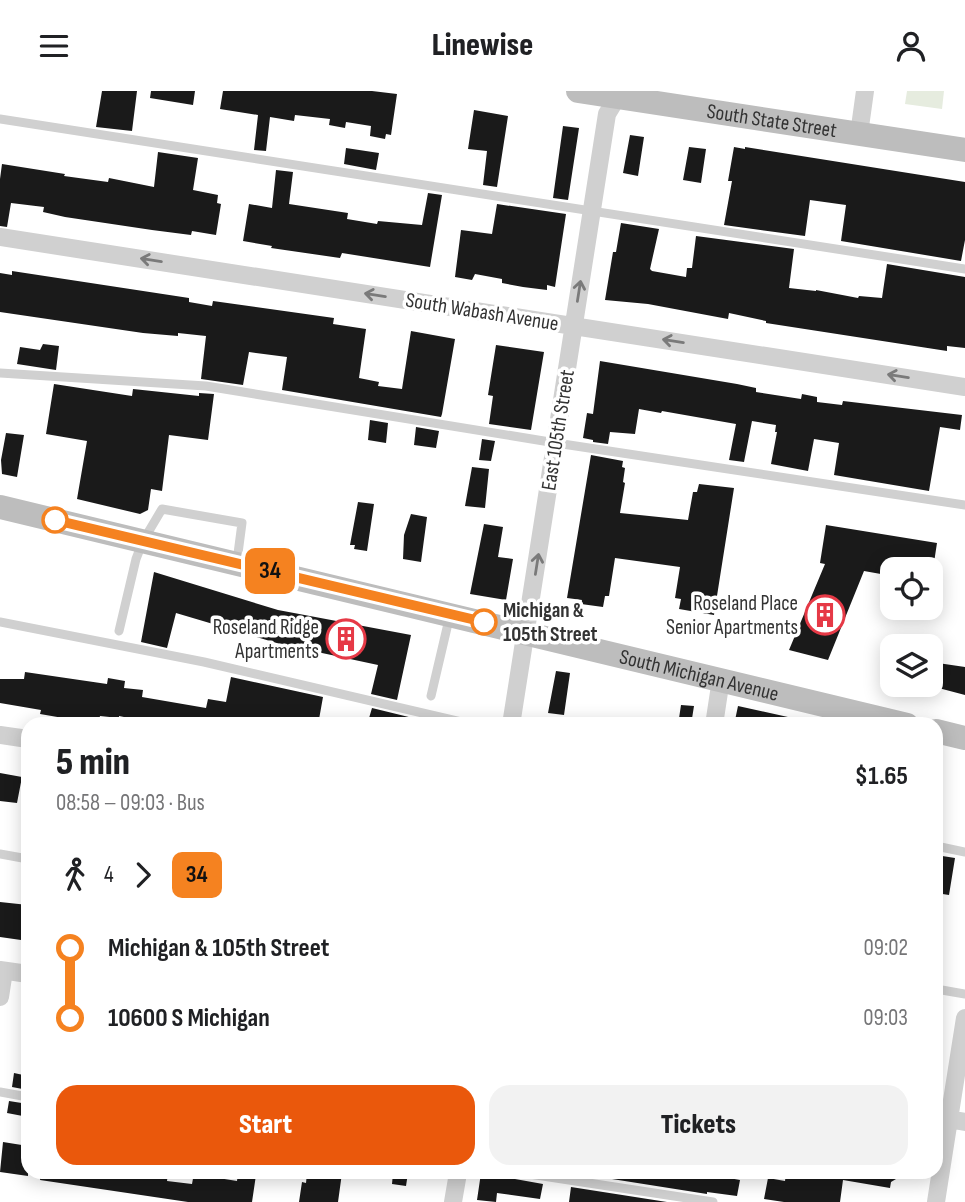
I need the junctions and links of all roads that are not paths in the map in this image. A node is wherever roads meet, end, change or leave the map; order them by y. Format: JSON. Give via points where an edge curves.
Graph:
{"nodes":[{"id":1,"x":578,"y":91,"type":"edge"},
{"id":2,"x":865,"y":91,"type":"edge"},
{"id":3,"x":619,"y":94,"type":"edge"},
{"id":4,"x":0,"y":119,"type":"edge"},
{"id":5,"x":859,"y":134,"type":"junction"},
{"id":6,"x":965,"y":150,"type":"edge"},
{"id":7,"x":592,"y":211,"type":"junction"},
{"id":8,"x":0,"y":236,"type":"edge"},
{"id":9,"x":965,"y":269,"type":"edge"},
{"id":10,"x":574,"y":326,"type":"junction"},
{"id":11,"x":0,"y":373,"type":"edge"},
{"id":12,"x":965,"y":387,"type":"edge"},
{"id":13,"x":556,"y":443,"type":"junction"},
{"id":14,"x":965,"y":505,"type":"edge"},
{"id":15,"x":0,"y":507,"type":"edge"},
{"id":16,"x":143,"y":541,"type":"junction"},
{"id":17,"x":237,"y":563,"type":"junction"},
{"id":18,"x":450,"y":613,"type":"junction"},
{"id":19,"x":0,"y":622,"type":"edge"},
{"id":20,"x":119,"y":631,"type":"dead end"},
{"id":21,"x":526,"y":631,"type":"junction"},
{"id":22,"x":721,"y":679,"type":"junction"},
{"id":23,"x":431,"y":696,"type":"dead end"},
{"id":24,"x":440,"y":717,"type":"edge"},
{"id":25,"x":512,"y":717,"type":"edge"},
{"id":26,"x":715,"y":717,"type":"edge"},
{"id":27,"x":875,"y":717,"type":"edge"},
{"id":28,"x":943,"y":733,"type":"edge"},
{"id":29,"x":0,"y":735,"type":"edge"},
{"id":30,"x":21,"y":738,"type":"edge"},
{"id":31,"x":965,"y":739,"type":"edge"},
{"id":32,"x":943,"y":847,"type":"edge"},
{"id":33,"x":965,"y":852,"type":"edge"},
{"id":34,"x":0,"y":854,"type":"edge"},
{"id":35,"x":21,"y":858,"type":"edge"},
{"id":36,"x":2,"y":971,"type":"edge"},
{"id":37,"x":21,"y":973,"type":"edge"},
{"id":38,"x":943,"y":990,"type":"edge"},
{"id":39,"x":965,"y":994,"type":"edge"},
{"id":40,"x":0,"y":997,"type":"edge"},
{"id":41,"x":965,"y":1018,"type":"edge"},
{"id":42,"x":0,"y":1092,"type":"edge"},
{"id":43,"x":21,"y":1096,"type":"edge"},
{"id":44,"x":950,"y":1120,"type":"edge"},
{"id":45,"x":943,"y":1161,"type":"edge"},
{"id":46,"x":457,"y":1179,"type":"edge"},
{"id":47,"x":562,"y":1179,"type":"edge"},
{"id":48,"x":940,"y":1179,"type":"edge"},
{"id":49,"x":453,"y":1202,"type":"edge"},
{"id":50,"x":712,"y":1202,"type":"edge"},
{"id":51,"x":936,"y":1202,"type":"edge"}],
"edges":[{"from":1,"to":3,"type":"main road","name":"South State Street"},
{"from":2,"to":5,"type":"street"},
{"from":3,"to":5,"type":"main road","name":"South State Street"},
{"from":3,"to":7,"type":"street","name":"East 105th Street","via":[[607,114]]},
{"from":4,"to":7,"type":"lane"},
{"from":5,"to":6,"type":"main road","name":"South State Street"},
{"from":7,"to":9,"type":"lane"},
{"from":10,"to":7,"type":"street","name":"East 105th Street","one_way":true},
{"from":10,"to":8,"type":"street","name":"South Wabash Avenue","one_way":true},
{"from":12,"to":10,"type":"street","name":"South Wabash Avenue","one_way":true},
{"from":10,"to":13,"type":"street","name":"East 105th Street"},
{"from":11,"to":13,"type":"lane","via":[[206,386]]},
{"from":13,"to":14,"type":"lane"},
{"from":21,"to":13,"type":"street","name":"East 105th Street","one_way":true},
{"from":15,"to":16,"type":"main road","name":"South Michigan Avenue"},
{"from":16,"to":17,"type":"main road","name":"South Michigan Avenue"},
{"from":16,"to":17,"type":"lane","via":[[162,509],[242,523]]},
{"from":16,"to":20,"type":"lane"},
{"from":17,"to":18,"type":"main road","name":"South Michigan Avenue"},
{"from":18,"to":21,"type":"main road","name":"South Michigan Avenue"},
{"from":18,"to":23,"type":"lane"},
{"from":19,"to":24,"type":"lane","via":[[204,661]]},
{"from":21,"to":22,"type":"main road","name":"South Michigan Avenue"},
{"from":21,"to":25,"type":"street","name":"East 105th Street"},
{"from":22,"to":26,"type":"street"},
{"from":22,"to":27,"type":"main road","name":"South Michigan Avenue"},
{"from":28,"to":31,"type":"main road"},
{"from":29,"to":30,"type":"street"},
{"from":32,"to":33,"type":"lane"},
{"from":34,"to":35,"type":"lane"},
{"from":36,"to":37,"type":"street"},
{"from":36,"to":40,"type":"street"},
{"from":38,"to":39,"type":"lane"},
{"from":41,"to":44,"type":"street"},
{"from":42,"to":43,"type":"lane"},
{"from":44,"to":45,"type":"street"},
{"from":46,"to":49,"type":"street"},
{"from":47,"to":50,"type":"lane"},
{"from":48,"to":51,"type":"street"}]}
